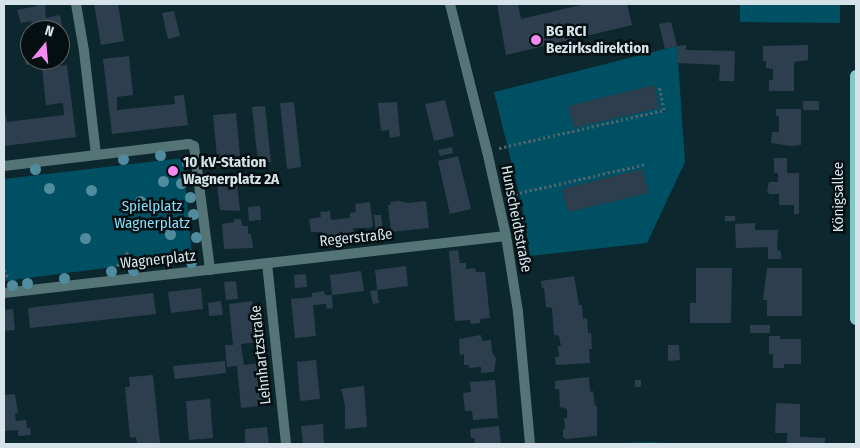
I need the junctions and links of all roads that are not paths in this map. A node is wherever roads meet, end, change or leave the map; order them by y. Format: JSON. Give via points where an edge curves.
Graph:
{"nodes":[{"id":1,"x":76,"y":4,"type":"edge"},
{"id":2,"x":450,"y":4,"type":"edge"},
{"id":3,"x":856,"y":76,"type":"edge"},
{"id":4,"x":96,"y":154,"type":"junction"},
{"id":5,"x":4,"y":166,"type":"edge"},
{"id":6,"x":506,"y":236,"type":"junction"},
{"id":7,"x":267,"y":263,"type":"junction"},
{"id":8,"x":210,"y":270,"type":"junction"},
{"id":9,"x":4,"y":293,"type":"edge"},
{"id":10,"x":856,"y":319,"type":"edge"},
{"id":11,"x":286,"y":444,"type":"edge"},
{"id":12,"x":530,"y":444,"type":"edge"}],
"edges":[{"from":1,"to":4,"type":"street"},
{"from":2,"to":6,"type":"street","name":"Hunscheidtstraße"},
{"from":3,"to":10,"type":"main road","name":"Königsallee"},
{"from":4,"to":5,"type":"street","name":"Wagnerplatz"},
{"from":4,"to":8,"type":"street","name":"Wagnerplatz","via":[[194,146]]},
{"from":6,"to":7,"type":"street","name":"Regerstraße"},
{"from":6,"to":12,"type":"street","name":"Hunscheidtstraße","via":[[518,312]]},
{"from":7,"to":8,"type":"street","name":"Regerstraße"},
{"from":7,"to":11,"type":"street","name":"Lehnhartzstraße"},
{"from":8,"to":9,"type":"street","name":"Wagnerplatz"}]}
